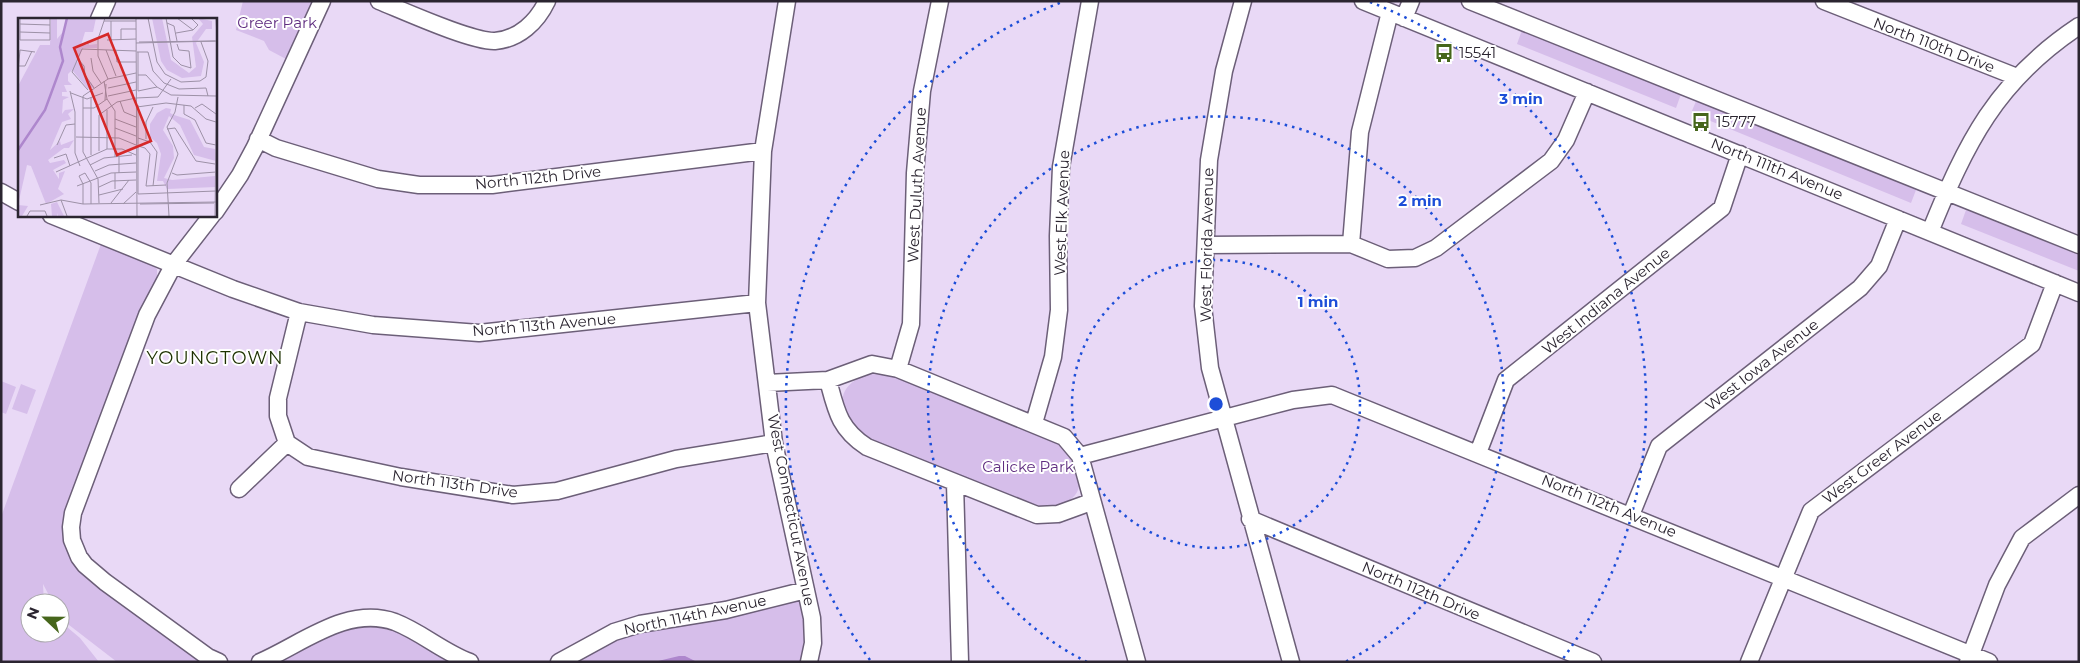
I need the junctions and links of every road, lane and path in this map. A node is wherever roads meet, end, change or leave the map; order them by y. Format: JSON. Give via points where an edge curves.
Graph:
{"nodes":[{"id":1,"x":107,"y":1,"type":"edge"},
{"id":2,"x":322,"y":1,"type":"edge"},
{"id":3,"x":379,"y":1,"type":"edge"},
{"id":4,"x":547,"y":1,"type":"edge"},
{"id":5,"x":787,"y":1,"type":"edge"},
{"id":6,"x":940,"y":1,"type":"edge"},
{"id":7,"x":1090,"y":1,"type":"edge"},
{"id":8,"x":1243,"y":1,"type":"edge"},
{"id":9,"x":1363,"y":1,"type":"edge"},
{"id":10,"x":1411,"y":1,"type":"edge"},
{"id":11,"x":1470,"y":1,"type":"edge"},
{"id":12,"x":1824,"y":1,"type":"edge"},
{"id":13,"x":1397,"y":15,"type":"junction"},
{"id":14,"x":99,"y":18,"type":"edge"},
{"id":15,"x":2079,"y":26,"type":"edge"},
{"id":16,"x":2017,"y":77,"type":"junction"},
{"id":17,"x":1587,"y":92,"type":"junction"},
{"id":18,"x":258,"y":139,"type":"junction"},
{"id":19,"x":763,"y":151,"type":"junction"},
{"id":20,"x":1740,"y":154,"type":"junction"},
{"id":21,"x":1946,"y":191,"type":"junction"},
{"id":22,"x":1,"y":192,"type":"edge"},
{"id":23,"x":18,"y":201,"type":"edge"},
{"id":24,"x":216,"y":211,"type":"edge"},
{"id":25,"x":54,"y":216,"type":"edge"},
{"id":26,"x":211,"y":216,"type":"edge"},
{"id":27,"x":1898,"y":219,"type":"junction"},
{"id":28,"x":1930,"y":232,"type":"junction"},
{"id":29,"x":2077,"y":240,"type":"edge"},
{"id":30,"x":1351,"y":244,"type":"junction"},
{"id":31,"x":1206,"y":245,"type":"junction"},
{"id":32,"x":174,"y":264,"type":"junction"},
{"id":33,"x":2056,"y":283,"type":"junction"},
{"id":34,"x":2079,"y":293,"type":"edge"},
{"id":35,"x":757,"y":303,"type":"junction"},
{"id":36,"x":300,"y":312,"type":"junction"},
{"id":37,"x":898,"y":369,"type":"junction"},
{"id":38,"x":828,"y":380,"type":"junction"},
{"id":39,"x":767,"y":383,"type":"junction"},
{"id":40,"x":1222,"y":417,"type":"junction"},
{"id":41,"x":1034,"y":423,"type":"junction"},
{"id":42,"x":287,"y":443,"type":"junction"},
{"id":43,"x":774,"y":444,"type":"junction"},
{"id":44,"x":1478,"y":453,"type":"junction"},
{"id":45,"x":1080,"y":456,"type":"junction"},
{"id":46,"x":955,"y":483,"type":"junction"},
{"id":47,"x":239,"y":489,"type":"dead end"},
{"id":48,"x":2079,"y":495,"type":"edge"},
{"id":49,"x":1090,"y":502,"type":"junction"},
{"id":50,"x":1632,"y":515,"type":"junction"},
{"id":51,"x":1250,"y":519,"type":"junction"},
{"id":52,"x":1782,"y":578,"type":"junction"},
{"id":53,"x":806,"y":590,"type":"junction"},
{"id":54,"x":1969,"y":658,"type":"edge"},
{"id":55,"x":213,"y":660,"type":"edge"},
{"id":56,"x":260,"y":662,"type":"edge"},
{"id":57,"x":470,"y":662,"type":"edge"},
{"id":58,"x":560,"y":662,"type":"edge"},
{"id":59,"x":809,"y":662,"type":"edge"},
{"id":60,"x":960,"y":662,"type":"edge"},
{"id":61,"x":1137,"y":662,"type":"edge"},
{"id":62,"x":1291,"y":662,"type":"edge"},
{"id":63,"x":1593,"y":662,"type":"edge"},
{"id":64,"x":1749,"y":662,"type":"edge"},
{"id":65,"x":1989,"y":662,"type":"edge"}],
"edges":[{"from":1,"to":14,"type":"street"},
{"from":2,"to":18,"type":"street"},
{"from":3,"to":4,"type":"street","via":[[478,38],[495,41],[519,34],[535,21]]},
{"from":5,"to":19,"type":"street","name":"West Connecticut Avenue"},
{"from":6,"to":37,"type":"street","name":"West Duluth Avenue","via":[[922,91],[915,173],[911,324]]},
{"from":7,"to":41,"type":"street","name":"West Elk Avenue","via":[[1061,167],[1058,236],[1060,310],[1053,357]]},
{"from":8,"to":31,"type":"street","name":"West Florida Avenue","via":[[1224,71],[1209,160]]},
{"from":9,"to":13,"type":"street","name":"North 111th Avenue"},
{"from":10,"to":13,"type":"street"},
{"from":11,"to":21,"type":"street"},
{"from":12,"to":16,"type":"street","name":"North 110th Drive"},
{"from":13,"to":17,"type":"street","name":"North 111th Avenue"},
{"from":13,"to":30,"type":"street","via":[[1360,132]]},
{"from":15,"to":16,"type":"street","via":[[2056,41]]},
{"from":16,"to":21,"type":"street","via":[[1992,106]]},
{"from":17,"to":20,"type":"street","name":"North 111th Avenue"},
{"from":17,"to":30,"type":"street","via":[[1566,140],[1551,161],[1436,248],[1415,258],[1388,259]]},
{"from":18,"to":19,"type":"street","name":"North 112th Drive","via":[[276,148],[378,179],[419,185],[492,185]]},
{"from":18,"to":24,"type":"street","via":[[240,175]]},
{"from":19,"to":35,"type":"street","name":"West Connecticut Avenue"},
{"from":20,"to":27,"type":"street","name":"North 111th Avenue"},
{"from":20,"to":44,"type":"street","name":"West Indiana Avenue","via":[[1722,208],[1506,380]]},
{"from":21,"to":28,"type":"street"},
{"from":21,"to":29,"type":"street"},
{"from":22,"to":23,"type":"street"},
{"from":25,"to":32,"type":"street","name":"North 113th Avenue"},
{"from":26,"to":32,"type":"street"},
{"from":27,"to":28,"type":"street","name":"North 111th Avenue"},
{"from":27,"to":50,"type":"street","name":"West Iowa Avenue","via":[[1879,266],[1860,288],[1659,446]]},
{"from":28,"to":33,"type":"street","name":"North 111th Avenue"},
{"from":30,"to":31,"type":"street"},
{"from":31,"to":40,"type":"street","name":"West Florida Avenue","via":[[1203,306],[1210,368]]},
{"from":32,"to":36,"type":"street","name":"North 113th Avenue"},
{"from":32,"to":55,"type":"street","via":[[147,315],[73,513],[71,528],[76,551],[85,565]]},
{"from":33,"to":34,"type":"street","name":"North 111th Avenue"},
{"from":33,"to":52,"type":"street","name":"West Greer Avenue","via":[[2032,344],[1811,511]]},
{"from":35,"to":36,"type":"street","name":"North 113th Avenue","via":[[479,333],[373,325]]},
{"from":35,"to":39,"type":"street","name":"West Connecticut Avenue"},
{"from":36,"to":42,"type":"street","via":[[278,398],[278,416]]},
{"from":37,"to":38,"type":"street","via":[[872,364]]},
{"from":37,"to":41,"type":"street"},
{"from":38,"to":39,"type":"street"},
{"from":38,"to":46,"type":"street","via":[[839,419],[853,438],[867,447]]},
{"from":39,"to":43,"type":"street","name":"West Connecticut Avenue"},
{"from":40,"to":44,"type":"street","name":"North 112th Avenue","via":[[1301,398],[1332,395]]},
{"from":40,"to":45,"type":"street","name":"North 112th Avenue"},
{"from":40,"to":51,"type":"street","name":"West Florida Avenue"},
{"from":41,"to":45,"type":"street","via":[[1064,437]]},
{"from":42,"to":43,"type":"street","name":"North 113th Drive","via":[[308,457],[401,477],[513,495],[557,491],[676,459]]},
{"from":42,"to":47,"type":"street"},
{"from":43,"to":53,"type":"street","name":"West Connecticut Avenue"},
{"from":44,"to":50,"type":"street","name":"North 112th Avenue"},
{"from":45,"to":49,"type":"street"},
{"from":46,"to":49,"type":"street","via":[[1037,515],[1058,514]]},
{"from":46,"to":60,"type":"street"},
{"from":48,"to":54,"type":"street","via":[[2022,538],[1997,585]]},
{"from":49,"to":61,"type":"street"},
{"from":50,"to":52,"type":"street","name":"North 112th Avenue"},
{"from":51,"to":62,"type":"street","name":"West Florida Avenue"},
{"from":51,"to":63,"type":"street","name":"North 112th Drive"},
{"from":52,"to":54,"type":"street","name":"North 112th Avenue"},
{"from":52,"to":64,"type":"street","name":"West Greer Avenue"},
{"from":53,"to":58,"type":"street","name":"North 114th Avenue","via":[[726,610],[640,624],[614,632]]},
{"from":53,"to":59,"type":"street","name":"West Connecticut Avenue","via":[[814,629]]},
{"from":54,"to":65,"type":"street","name":"North 112th Avenue"},
{"from":56,"to":57,"type":"street","via":[[340,621],[364,618],[396,622]]}]}
